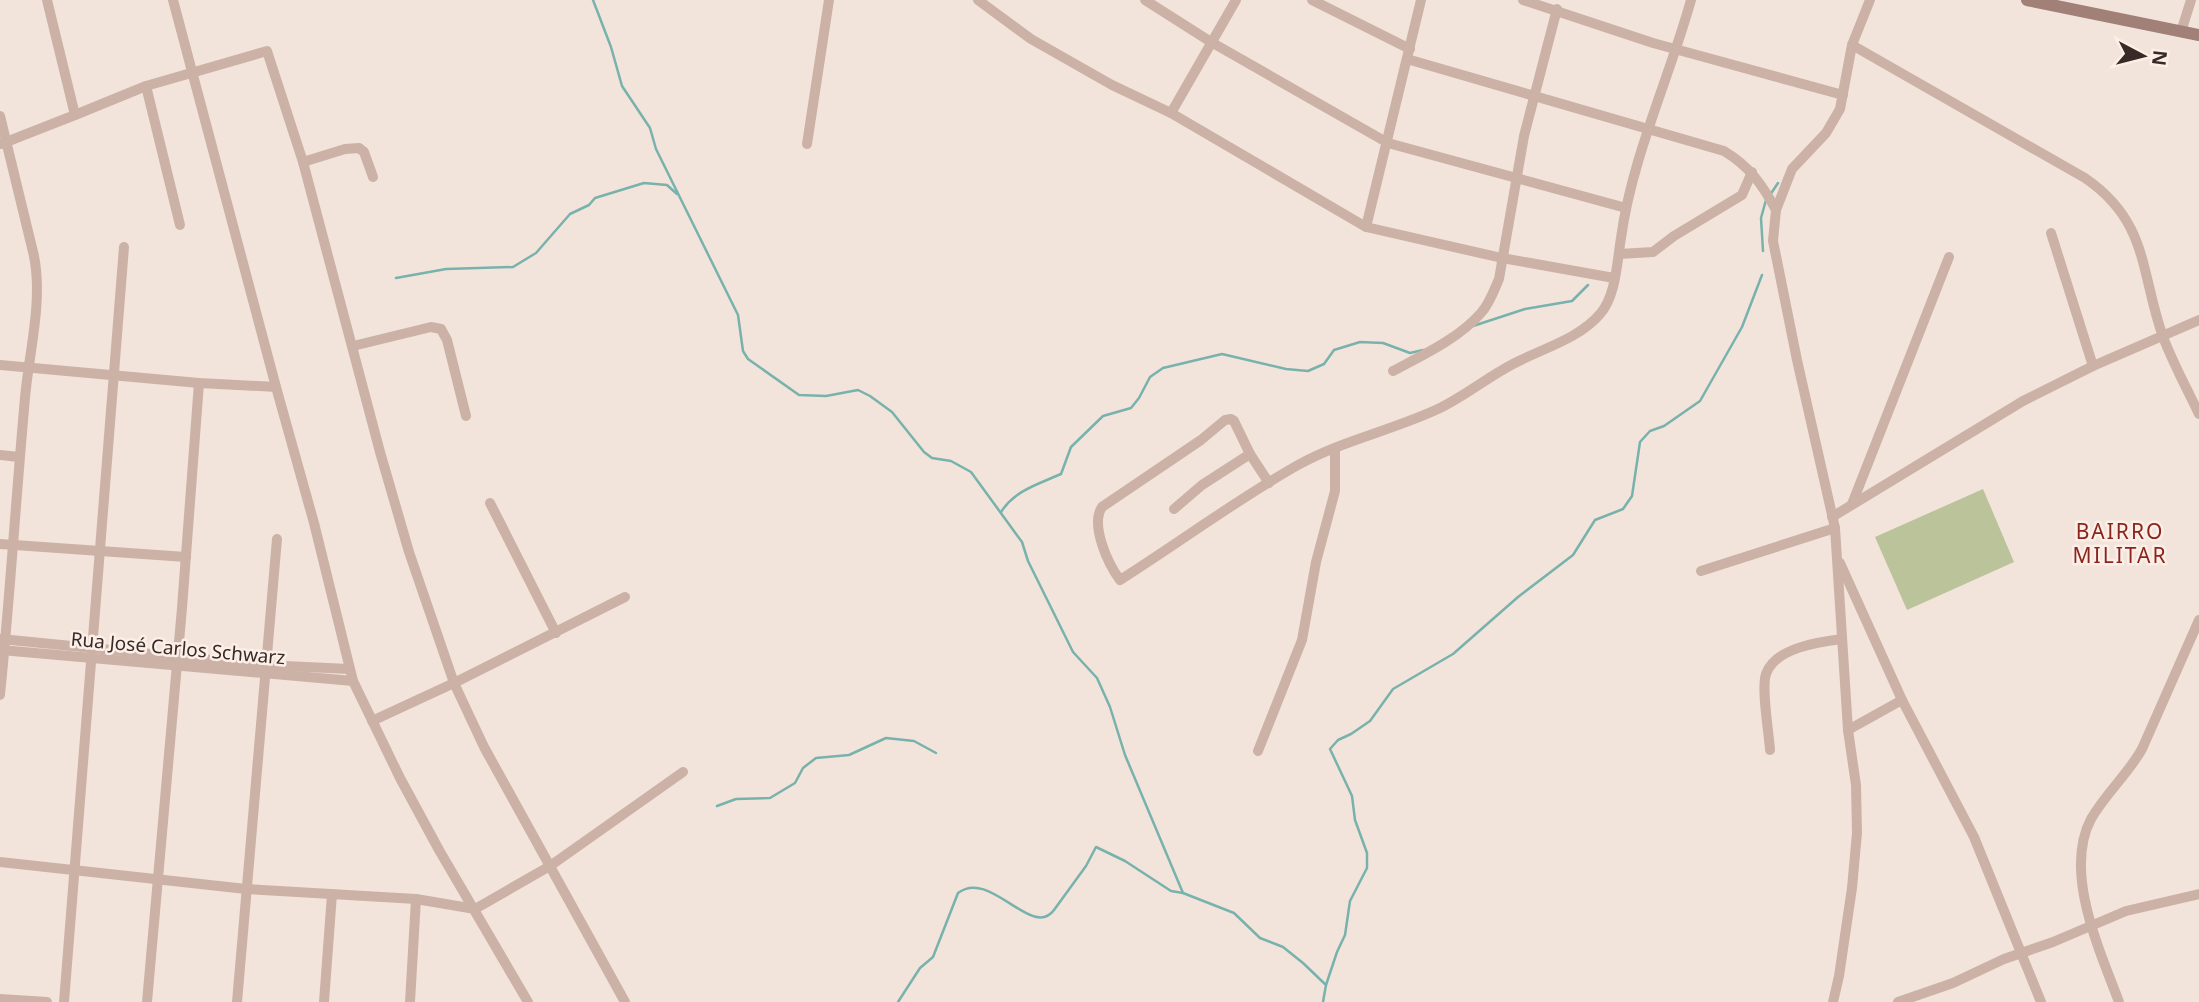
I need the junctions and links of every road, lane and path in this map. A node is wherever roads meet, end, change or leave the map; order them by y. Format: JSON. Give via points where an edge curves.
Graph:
{"nodes":[{"id":1,"x":47,"y":0,"type":"edge"},
{"id":2,"x":173,"y":0,"type":"edge"},
{"id":3,"x":829,"y":0,"type":"edge"},
{"id":4,"x":978,"y":0,"type":"edge"},
{"id":5,"x":1146,"y":0,"type":"edge"},
{"id":6,"x":1236,"y":0,"type":"edge"},
{"id":7,"x":1312,"y":0,"type":"edge"},
{"id":8,"x":1421,"y":0,"type":"edge"},
{"id":9,"x":1523,"y":0,"type":"edge"},
{"id":10,"x":1691,"y":0,"type":"edge"},
{"id":11,"x":1870,"y":0,"type":"edge"},
{"id":12,"x":2027,"y":0,"type":"edge"},
{"id":13,"x":2191,"y":0,"type":"edge"},
{"id":14,"x":2054,"y":3,"type":"edge"},
{"id":15,"x":1556,"y":9,"type":"junction"},
{"id":16,"x":2182,"y":32,"type":"junction"},
{"id":17,"x":2199,"y":35,"type":"edge"},
{"id":18,"x":1211,"y":42,"type":"junction"},
{"id":19,"x":1852,"y":45,"type":"junction"},
{"id":20,"x":1677,"y":49,"type":"junction"},
{"id":21,"x":1409,"y":55,"type":"junction"},
{"id":22,"x":192,"y":74,"type":"junction"},
{"id":23,"x":146,"y":86,"type":"junction"},
{"id":24,"x":1843,"y":95,"type":"junction"},
{"id":25,"x":1533,"y":96,"type":"junction"},
{"id":26,"x":1171,"y":113,"type":"junction"},
{"id":27,"x":75,"y":115,"type":"junction"},
{"id":28,"x":0,"y":116,"type":"edge"},
{"id":29,"x":1650,"y":128,"type":"junction"},
{"id":30,"x":3,"y":143,"type":"edge"},
{"id":31,"x":1388,"y":143,"type":"junction"},
{"id":32,"x":807,"y":144,"type":"dead end"},
{"id":33,"x":303,"y":162,"type":"junction"},
{"id":34,"x":1752,"y":172,"type":"junction"},
{"id":35,"x":373,"y":177,"type":"dead end"},
{"id":36,"x":1515,"y":178,"type":"junction"},
{"id":37,"x":1626,"y":208,"type":"junction"},
{"id":38,"x":1776,"y":210,"type":"junction"},
{"id":39,"x":180,"y":225,"type":"dead end"},
{"id":40,"x":1366,"y":227,"type":"junction"},
{"id":41,"x":2050,"y":233,"type":"dead end"},
{"id":42,"x":124,"y":247,"type":"dead end"},
{"id":43,"x":1619,"y":254,"type":"junction"},
{"id":44,"x":1949,"y":257,"type":"dead end"},
{"id":45,"x":1502,"y":258,"type":"junction"},
{"id":46,"x":1614,"y":278,"type":"junction"},
{"id":47,"x":2199,"y":320,"type":"edge"},
{"id":48,"x":2163,"y":336,"type":"junction"},
{"id":49,"x":353,"y":346,"type":"junction"},
{"id":50,"x":0,"y":365,"type":"edge"},
{"id":51,"x":27,"y":366,"type":"junction"},
{"id":52,"x":2093,"y":366,"type":"junction"},
{"id":53,"x":1393,"y":371,"type":"dead end"},
{"id":54,"x":115,"y":376,"type":"junction"},
{"id":55,"x":199,"y":383,"type":"junction"},
{"id":56,"x":276,"y":387,"type":"junction"},
{"id":57,"x":2199,"y":414,"type":"edge"},
{"id":58,"x":467,"y":416,"type":"dead end"},
{"id":59,"x":1335,"y":448,"type":"junction"},
{"id":60,"x":1250,"y":454,"type":"junction"},
{"id":61,"x":0,"y":456,"type":"edge"},
{"id":62,"x":19,"y":457,"type":"junction"},
{"id":63,"x":1269,"y":483,"type":"junction"},
{"id":64,"x":490,"y":503,"type":"dead end"},
{"id":65,"x":1852,"y":504,"type":"junction"},
{"id":66,"x":1174,"y":509,"type":"dead end"},
{"id":67,"x":1833,"y":523,"type":"junction"},
{"id":68,"x":277,"y":539,"type":"dead end"},
{"id":69,"x":0,"y":544,"type":"edge"},
{"id":70,"x":13,"y":545,"type":"junction"},
{"id":71,"x":98,"y":551,"type":"junction"},
{"id":72,"x":186,"y":557,"type":"junction"},
{"id":73,"x":1836,"y":557,"type":"junction"},
{"id":74,"x":1701,"y":571,"type":"dead end"},
{"id":75,"x":625,"y":597,"type":"dead end"},
{"id":76,"x":2199,"y":620,"type":"edge"},
{"id":77,"x":556,"y":633,"type":"junction"},
{"id":78,"x":1842,"y":639,"type":"junction"},
{"id":79,"x":3,"y":645,"type":"edge"},
{"id":80,"x":91,"y":653,"type":"junction"},
{"id":81,"x":177,"y":661,"type":"junction"},
{"id":82,"x":349,"y":669,"type":"junction"},
{"id":83,"x":264,"y":670,"type":"junction"},
{"id":84,"x":353,"y":681,"type":"junction"},
{"id":85,"x":454,"y":683,"type":"junction"},
{"id":86,"x":0,"y":695,"type":"edge"},
{"id":87,"x":1902,"y":700,"type":"junction"},
{"id":88,"x":372,"y":721,"type":"junction"},
{"id":89,"x":1848,"y":730,"type":"junction"},
{"id":90,"x":1770,"y":750,"type":"dead end"},
{"id":91,"x":1258,"y":751,"type":"dead end"},
{"id":92,"x":683,"y":772,"type":"dead end"},
{"id":93,"x":0,"y":862,"type":"edge"},
{"id":94,"x":550,"y":866,"type":"junction"},
{"id":95,"x":76,"y":868,"type":"junction"},
{"id":96,"x":158,"y":878,"type":"junction"},
{"id":97,"x":246,"y":888,"type":"junction"},
{"id":98,"x":332,"y":894,"type":"junction"},
{"id":99,"x":2199,"y":894,"type":"edge"},
{"id":100,"x":416,"y":899,"type":"junction"},
{"id":101,"x":475,"y":909,"type":"junction"},
{"id":102,"x":2091,"y":925,"type":"junction"},
{"id":103,"x":2021,"y":952,"type":"junction"},
{"id":104,"x":0,"y":999,"type":"edge"},
{"id":105,"x":47,"y":1002,"type":"edge"},
{"id":106,"x":64,"y":1002,"type":"edge"},
{"id":107,"x":147,"y":1002,"type":"edge"},
{"id":108,"x":237,"y":1002,"type":"edge"},
{"id":109,"x":324,"y":1002,"type":"edge"},
{"id":110,"x":410,"y":1002,"type":"edge"},
{"id":111,"x":528,"y":1002,"type":"edge"},
{"id":112,"x":625,"y":1002,"type":"edge"},
{"id":113,"x":1833,"y":1002,"type":"edge"},
{"id":114,"x":1898,"y":1002,"type":"edge"},
{"id":115,"x":2041,"y":1002,"type":"edge"},
{"id":116,"x":2119,"y":1002,"type":"edge"}],
"edges":[{"from":1,"to":27,"type":"street"},
{"from":2,"to":22,"type":"street"},
{"from":3,"to":32,"type":"street"},
{"from":4,"to":26,"type":"street","via":[[1031,39]]},
{"from":5,"to":18,"type":"street"},
{"from":6,"to":18,"type":"street"},
{"from":7,"to":21,"type":"street"},
{"from":8,"to":21,"type":"street"},
{"from":9,"to":15,"type":"street"},
{"from":10,"to":20,"type":"street"},
{"from":11,"to":19,"type":"street"},
{"from":12,"to":14,"type":"street"},
{"from":13,"to":16,"type":"street"},
{"from":14,"to":16,"type":"street"},
{"from":15,"to":20,"type":"street"},
{"from":15,"to":25,"type":"street"},
{"from":16,"to":17,"type":"street"},
{"from":18,"to":26,"type":"street"},
{"from":18,"to":31,"type":"street"},
{"from":19,"to":24,"type":"street"},
{"from":19,"to":48,"type":"street","via":[[2099,188],[2122,212],[2138,243]]},
{"from":20,"to":24,"type":"street"},
{"from":20,"to":29,"type":"street"},
{"from":21,"to":25,"type":"street"},
{"from":21,"to":31,"type":"street"},
{"from":22,"to":23,"type":"street"},
{"from":22,"to":33,"type":"street","via":[[267,51]]},
{"from":22,"to":56,"type":"street"},
{"from":23,"to":27,"type":"street"},
{"from":23,"to":39,"type":"street"},
{"from":24,"to":38,"type":"street","via":[[1835,120],[1793,169]]},
{"from":25,"to":29,"type":"street"},
{"from":25,"to":36,"type":"street"},
{"from":26,"to":40,"type":"street"},
{"from":27,"to":30,"type":"street"},
{"from":28,"to":30,"type":"street"},
{"from":29,"to":34,"type":"street","via":[[1724,151]]},
{"from":29,"to":37,"type":"street"},
{"from":30,"to":51,"type":"street","via":[[38,278]]},
{"from":31,"to":36,"type":"street"},
{"from":31,"to":40,"type":"street"},
{"from":33,"to":35,"type":"street","via":[[359,148]]},
{"from":33,"to":49,"type":"street"},
{"from":34,"to":38,"type":"street"},
{"from":34,"to":43,"type":"street","via":[[1742,195],[1653,251]]},
{"from":36,"to":37,"type":"street"},
{"from":36,"to":45,"type":"street"},
{"from":37,"to":43,"type":"street"},
{"from":38,"to":67,"type":"street","via":[[1773,241]]},
{"from":40,"to":45,"type":"street"},
{"from":41,"to":52,"type":"street"},
{"from":42,"to":54,"type":"street"},
{"from":43,"to":46,"type":"street"},
{"from":44,"to":65,"type":"street"},
{"from":45,"to":46,"type":"street"},
{"from":45,"to":53,"type":"street","via":[[1492,298],[1482,312],[1436,348]]},
{"from":46,"to":59,"type":"street","via":[[1606,305],[1584,328],[1514,363],[1441,408]]},
{"from":47,"to":48,"type":"street"},
{"from":48,"to":52,"type":"street"},
{"from":48,"to":57,"type":"street"},
{"from":49,"to":58,"type":"street","via":[[431,327],[441,329]]},
{"from":49,"to":85,"type":"street","via":[[409,552]]},
{"from":50,"to":51,"type":"street"},
{"from":51,"to":54,"type":"street"},
{"from":51,"to":62,"type":"street"},
{"from":52,"to":65,"type":"street","via":[[1997,415]]},
{"from":54,"to":55,"type":"street"},
{"from":54,"to":71,"type":"street"},
{"from":55,"to":56,"type":"street"},
{"from":55,"to":72,"type":"street"},
{"from":56,"to":82,"type":"street"},
{"from":59,"to":63,"type":"street"},
{"from":59,"to":91,"type":"street","via":[[1335,491],[1302,640]]},
{"from":60,"to":63,"type":"street"},
{"from":60,"to":63,"type":"street","via":[[1234,421],[1228,419],[1106,502],[1097,517],[1104,552],[1116,575],[1120,580]]},
{"from":60,"to":66,"type":"street"},
{"from":61,"to":62,"type":"street"},
{"from":62,"to":70,"type":"street"},
{"from":64,"to":77,"type":"street"},
{"from":65,"to":67,"type":"street"},
{"from":67,"to":73,"type":"street"},
{"from":67,"to":74,"type":"street"},
{"from":68,"to":83,"type":"street"},
{"from":69,"to":70,"type":"street"},
{"from":70,"to":71,"type":"street"},
{"from":70,"to":79,"type":"street"},
{"from":71,"to":72,"type":"street"},
{"from":71,"to":80,"type":"street"},
{"from":72,"to":81,"type":"street"},
{"from":73,"to":78,"type":"street"},
{"from":73,"to":87,"type":"street"},
{"from":75,"to":77,"type":"street"},
{"from":76,"to":102,"type":"street","via":[[2136,760],[2105,797],[2084,836],[2081,874]]},
{"from":77,"to":85,"type":"street"},
{"from":78,"to":89,"type":"street"},
{"from":78,"to":90,"type":"street","via":[[1798,649],[1769,667],[1765,685]]},
{"from":79,"to":80,"type":"street","name":"Rua José Carlos Schwarz"},
{"from":79,"to":86,"type":"street"},
{"from":80,"to":81,"type":"street","name":"Rua José Carlos Schwarz"},
{"from":80,"to":95,"type":"street"},
{"from":81,"to":83,"type":"street","name":"Rua José Carlos Schwarz"},
{"from":81,"to":96,"type":"street"},
{"from":82,"to":83,"type":"street","name":"Rua José Carlos Schwarz"},
{"from":82,"to":84,"type":"street"},
{"from":83,"to":84,"type":"street","name":"Rua José Carlos Schwarz"},
{"from":83,"to":97,"type":"street"},
{"from":84,"to":88,"type":"street"},
{"from":85,"to":88,"type":"street"},
{"from":85,"to":94,"type":"street"},
{"from":87,"to":89,"type":"street"},
{"from":87,"to":103,"type":"street","via":[[1974,837]]},
{"from":88,"to":101,"type":"street"},
{"from":89,"to":113,"type":"street","via":[[1857,834]]},
{"from":92,"to":94,"type":"street"},
{"from":93,"to":95,"type":"street"},
{"from":94,"to":101,"type":"street"},
{"from":94,"to":112,"type":"street"},
{"from":95,"to":96,"type":"street"},
{"from":95,"to":106,"type":"street"},
{"from":96,"to":97,"type":"street"},
{"from":96,"to":107,"type":"street"},
{"from":97,"to":98,"type":"street"},
{"from":97,"to":108,"type":"street"},
{"from":98,"to":100,"type":"street"},
{"from":98,"to":109,"type":"street"},
{"from":99,"to":102,"type":"street","via":[[2126,911]]},
{"from":100,"to":101,"type":"street"},
{"from":100,"to":110,"type":"street"},
{"from":101,"to":111,"type":"street"},
{"from":102,"to":103,"type":"street"},
{"from":102,"to":116,"type":"street"},
{"from":103,"to":114,"type":"street"},
{"from":103,"to":115,"type":"street"},
{"from":104,"to":105,"type":"street"}]}
